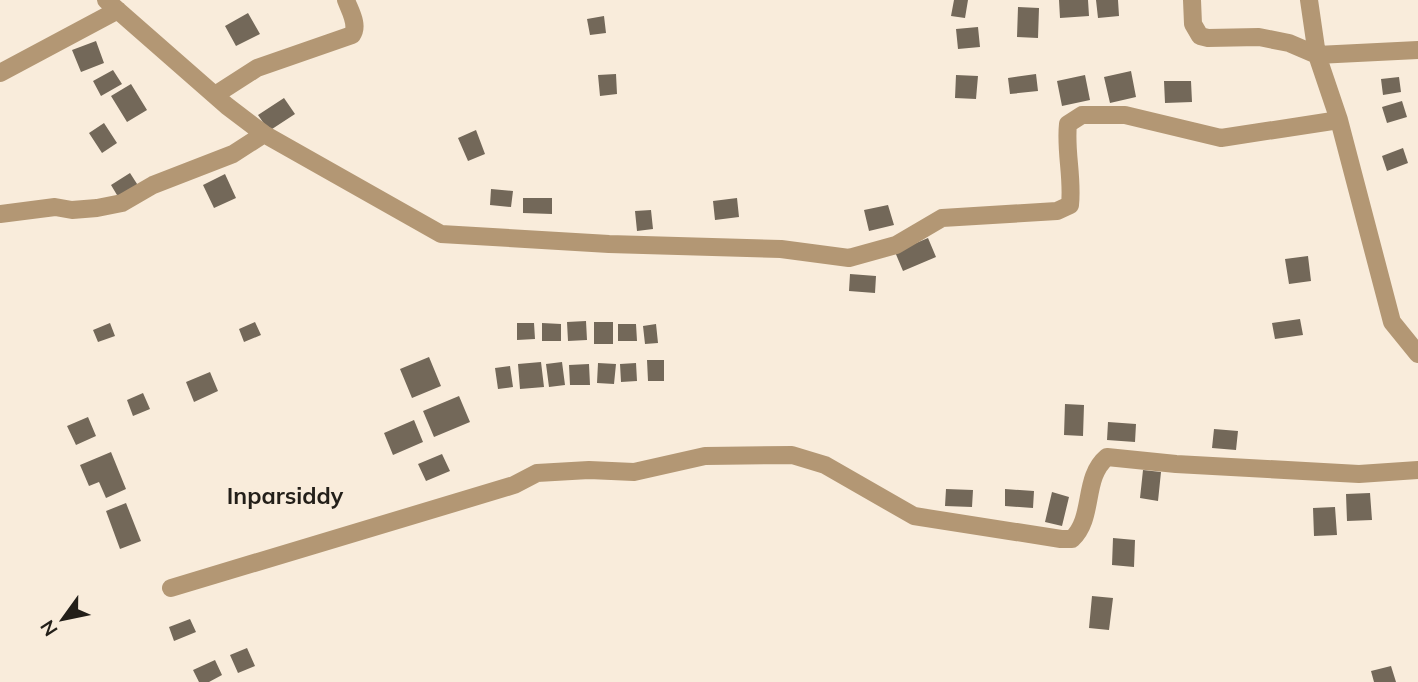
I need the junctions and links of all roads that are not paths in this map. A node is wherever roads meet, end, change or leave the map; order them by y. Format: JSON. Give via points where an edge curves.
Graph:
{"nodes":[{"id":1,"x":346,"y":0,"type":"edge"},
{"id":2,"x":1192,"y":0,"type":"edge"},
{"id":3,"x":1309,"y":0,"type":"edge"},
{"id":4,"x":112,"y":5,"type":"edge"},
{"id":5,"x":1418,"y":50,"type":"edge"},
{"id":6,"x":1317,"y":55,"type":"junction"},
{"id":7,"x":0,"y":72,"type":"edge"},
{"id":8,"x":215,"y":95,"type":"junction"},
{"id":9,"x":1339,"y":120,"type":"junction"},
{"id":10,"x":264,"y":134,"type":"junction"},
{"id":11,"x":0,"y":214,"type":"edge"},
{"id":12,"x":1418,"y":354,"type":"edge"},
{"id":13,"x":1418,"y":470,"type":"edge"},
{"id":14,"x":171,"y":588,"type":"dead end"}],
"edges":[{"from":1,"to":8,"type":"street","via":[[355,23],[352,36],[257,68]]},
{"from":2,"to":6,"type":"street","via":[[1193,24],[1200,36],[1259,37]]},
{"from":3,"to":6,"type":"street"},
{"from":4,"to":7,"type":"street","via":[[38,54]]},
{"from":4,"to":8,"type":"street"},
{"from":5,"to":6,"type":"street"},
{"from":6,"to":9,"type":"street"},
{"from":8,"to":10,"type":"street"},
{"from":9,"to":10,"type":"street","via":[[1221,138],[1125,115],[1082,115],[1068,124],[1070,205],[1057,211],[942,218],[896,244],[849,258],[781,249],[441,234]]},
{"from":9,"to":12,"type":"street","via":[[1392,322]]},
{"from":10,"to":11,"type":"street","via":[[233,154],[153,185],[122,203]]},
{"from":13,"to":14,"type":"street","via":[[1359,474],[1107,457],[1097,466],[1082,530],[1072,539],[1061,539],[914,516],[825,465],[792,455],[705,456],[634,472],[537,473],[514,485]]}]}
